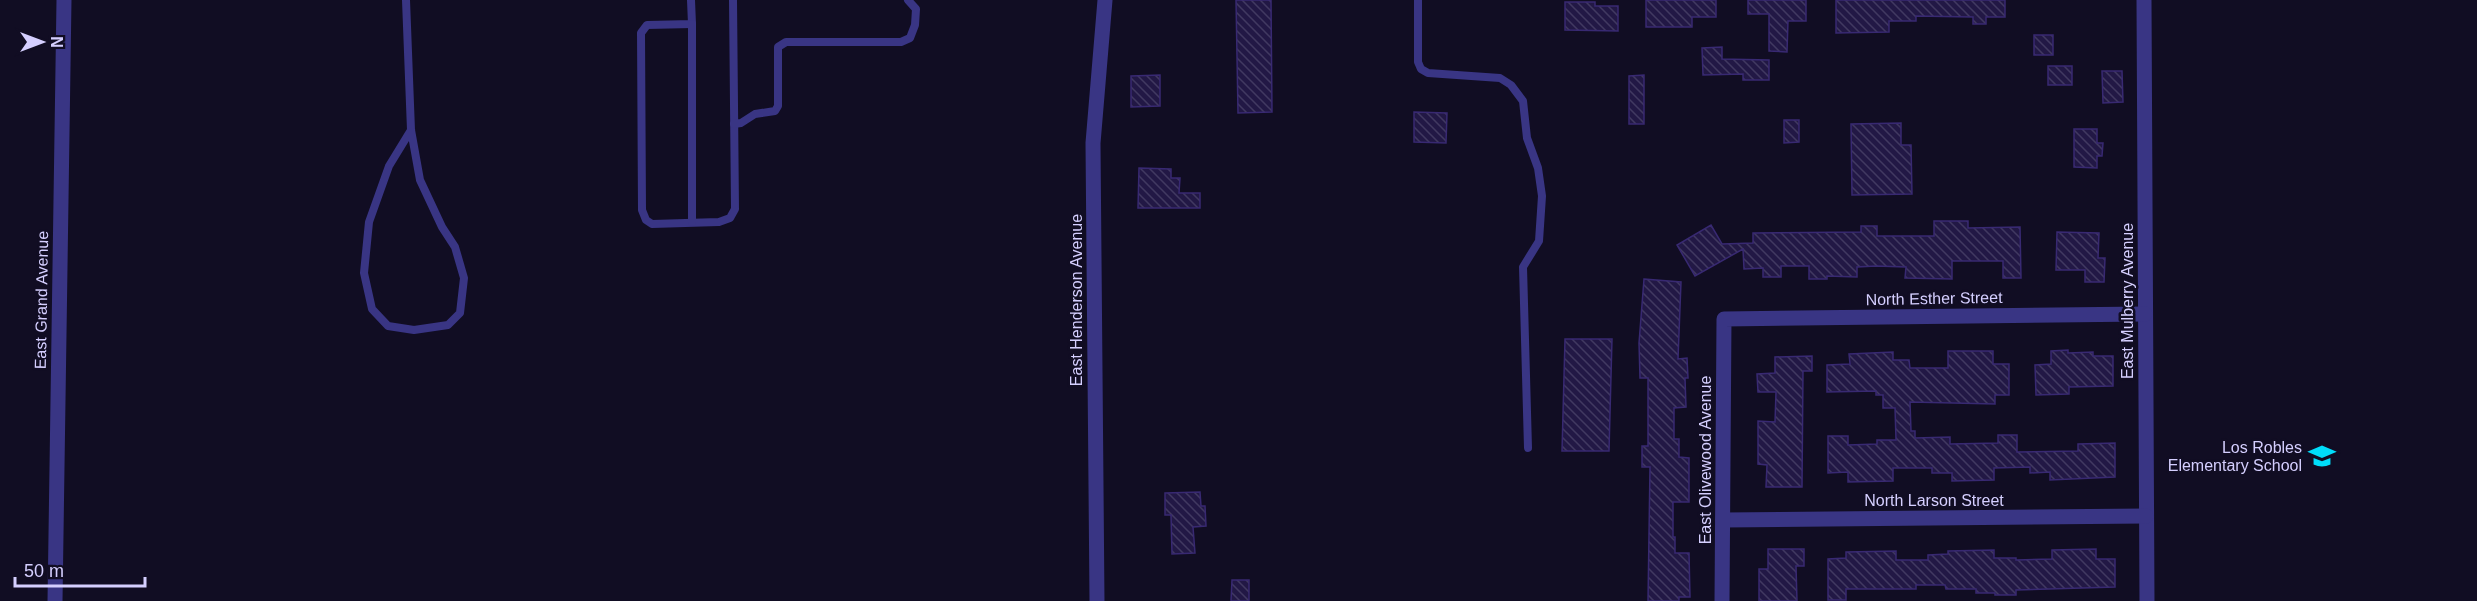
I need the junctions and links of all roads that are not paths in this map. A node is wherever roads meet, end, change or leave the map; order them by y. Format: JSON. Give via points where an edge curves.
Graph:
{"nodes":[{"id":1,"x":64,"y":0,"type":"edge"},
{"id":2,"x":406,"y":0,"type":"edge"},
{"id":3,"x":691,"y":0,"type":"edge"},
{"id":4,"x":732,"y":0,"type":"edge"},
{"id":5,"x":908,"y":0,"type":"edge"},
{"id":6,"x":1105,"y":0,"type":"edge"},
{"id":7,"x":1418,"y":0,"type":"edge"},
{"id":8,"x":2144,"y":0,"type":"edge"},
{"id":9,"x":692,"y":24,"type":"junction"},
{"id":10,"x":734,"y":124,"type":"junction"},
{"id":11,"x":411,"y":130,"type":"junction"},
{"id":12,"x":692,"y":222,"type":"junction"},
{"id":13,"x":2145,"y":314,"type":"junction"},
{"id":14,"x":1724,"y":319,"type":"joint"},
{"id":15,"x":1528,"y":448,"type":"dead end"},
{"id":16,"x":2146,"y":516,"type":"junction"},
{"id":17,"x":1723,"y":520,"type":"junction"},
{"id":18,"x":55,"y":601,"type":"edge"},
{"id":19,"x":1097,"y":601,"type":"edge"},
{"id":20,"x":1722,"y":601,"type":"edge"},
{"id":21,"x":2147,"y":601,"type":"edge"}],
"edges":[{"from":1,"to":18,"type":"street","name":"East Grand Avenue"},
{"from":2,"to":11,"type":"lane"},
{"from":3,"to":9,"type":"lane"},
{"from":4,"to":10,"type":"lane"},
{"from":5,"to":10,"type":"lane","via":[[916,9],[915,25],[910,38],[901,42],[786,42],[778,47],[778,106],[775,111],[755,114]]},
{"from":6,"to":19,"type":"street","name":"East Henderson Avenue","via":[[1093,143]]},
{"from":7,"to":15,"type":"lane","via":[[1420,69],[1428,73],[1500,78],[1511,84],[1523,101],[1527,138],[1538,168],[1542,196],[1539,241],[1523,267]]},
{"from":8,"to":13,"type":"street","name":"East Mulberry Avenue"},
{"from":9,"to":12,"type":"lane"},
{"from":9,"to":12,"type":"lane","via":[[647,26],[641,33],[642,210],[652,224]]},
{"from":10,"to":12,"type":"lane","via":[[735,209],[730,218],[719,222]]},
{"from":11,"to":11,"type":"lane","via":[[420,180],[455,247],[464,279],[460,313],[448,325],[414,330],[388,326],[372,309],[364,273],[369,222],[389,166]]},
{"from":13,"to":14,"type":"street","name":"North Esther Street"},
{"from":13,"to":16,"type":"street","name":"East Mulberry Avenue"},
{"from":14,"to":17,"type":"street","name":"East Olivewood Avenue"},
{"from":16,"to":17,"type":"street","name":"North Larson Street"},
{"from":16,"to":21,"type":"street","name":"East Mulberry Avenue"},
{"from":17,"to":20,"type":"street","name":"East Olivewood Avenue"}]}
